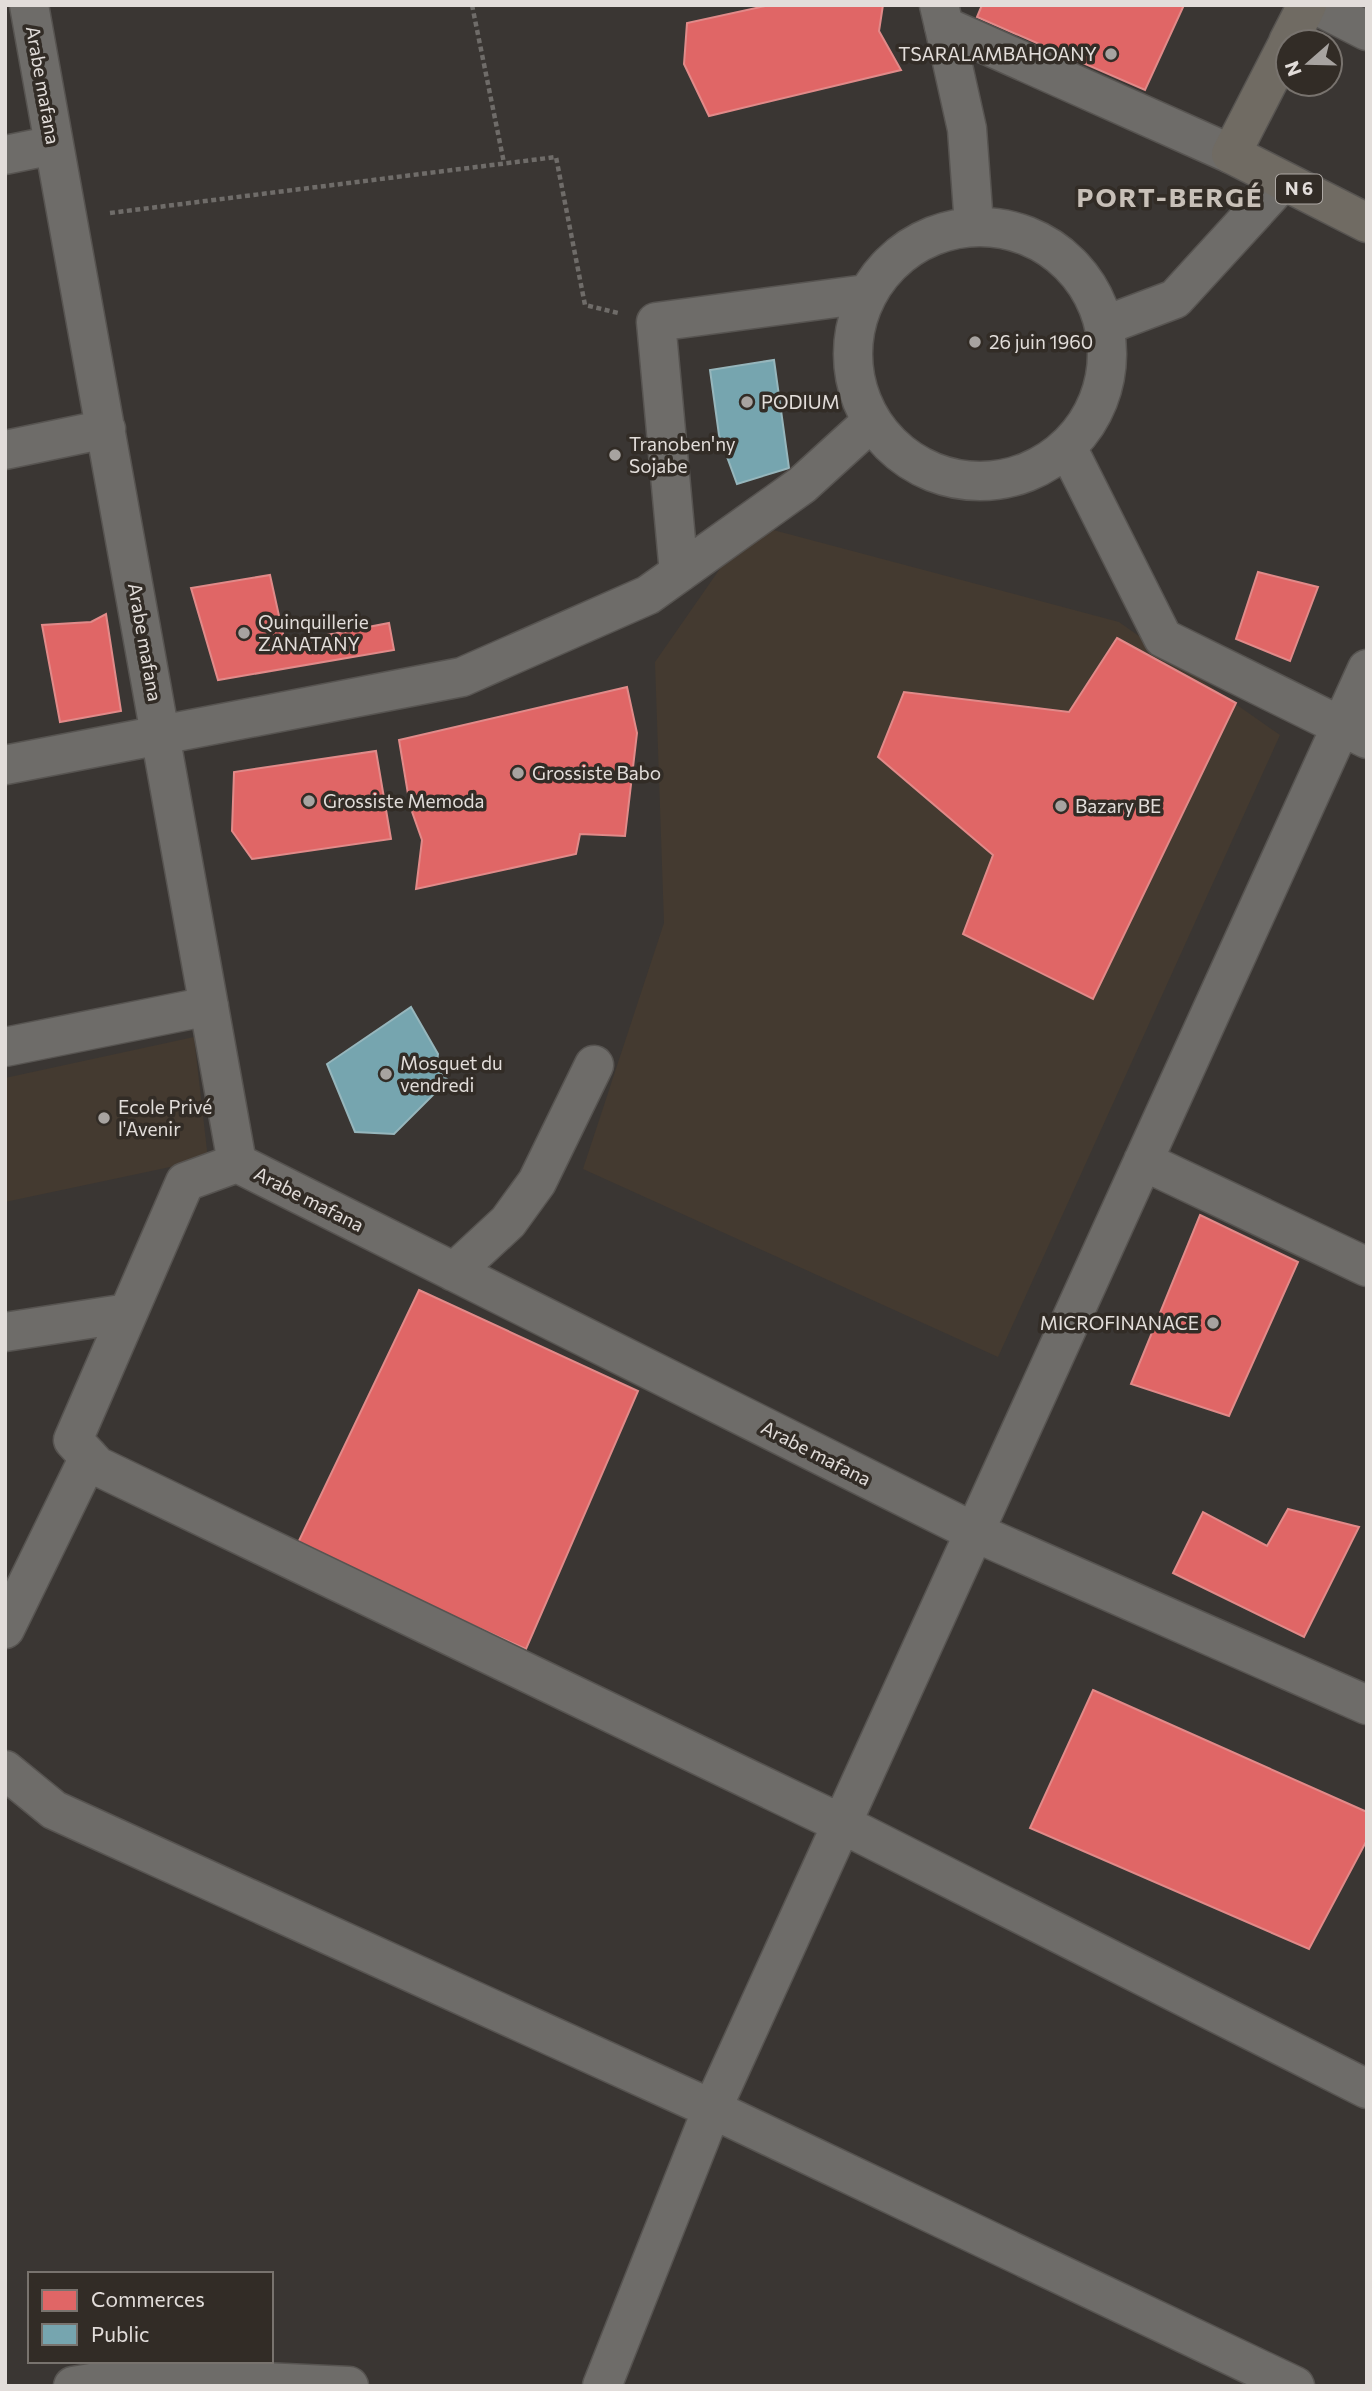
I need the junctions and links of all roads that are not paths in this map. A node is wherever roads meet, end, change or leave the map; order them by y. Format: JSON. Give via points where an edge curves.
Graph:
{"nodes":[{"id":1,"x":29,"y":5,"type":"edge"},
{"id":2,"x":1307,"y":5,"type":"edge"},
{"id":3,"x":1316,"y":5,"type":"edge"},
{"id":4,"x":941,"y":15,"type":"edge"},
{"id":5,"x":1295,"y":28,"type":"edge"},
{"id":6,"x":1367,"y":31,"type":"edge"},
{"id":7,"x":1274,"y":70,"type":"edge"},
{"id":8,"x":54,"y":145,"type":"junction"},
{"id":9,"x":5,"y":155,"type":"edge"},
{"id":10,"x":1231,"y":155,"type":"junction"},
{"id":11,"x":1283,"y":181,"type":"junction"},
{"id":12,"x":1367,"y":223,"type":"edge"},
{"id":13,"x":974,"y":225,"type":"junction"},
{"id":14,"x":866,"y":294,"type":"junction"},
{"id":15,"x":1105,"y":325,"type":"junction"},
{"id":16,"x":870,"y":423,"type":"junction"},
{"id":17,"x":106,"y":429,"type":"junction"},
{"id":18,"x":1068,"y":449,"type":"junction"},
{"id":19,"x":5,"y":450,"type":"edge"},
{"id":20,"x":678,"y":573,"type":"junction"},
{"id":21,"x":1367,"y":668,"type":"edge"},
{"id":22,"x":1354,"y":733,"type":"edge"},
{"id":23,"x":162,"y":735,"type":"junction"},
{"id":24,"x":5,"y":765,"type":"edge"},
{"id":25,"x":209,"y":1006,"type":"junction"},
{"id":26,"x":5,"y":1046,"type":"edge"},
{"id":27,"x":594,"y":1065,"type":"dead end"},
{"id":28,"x":1143,"y":1161,"type":"junction"},
{"id":29,"x":237,"y":1163,"type":"junction"},
{"id":30,"x":1367,"y":1267,"type":"edge"},
{"id":31,"x":454,"y":1272,"type":"junction"},
{"id":32,"x":128,"y":1313,"type":"junction"},
{"id":33,"x":5,"y":1332,"type":"edge"},
{"id":34,"x":89,"y":1457,"type":"junction"},
{"id":35,"x":974,"y":1532,"type":"junction"},
{"id":36,"x":5,"y":1629,"type":"edge"},
{"id":37,"x":1367,"y":1705,"type":"edge"},
{"id":38,"x":5,"y":1770,"type":"edge"},
{"id":39,"x":842,"y":1824,"type":"junction"},
{"id":40,"x":1367,"y":2089,"type":"edge"},
{"id":41,"x":712,"y":2109,"type":"junction"},
{"id":42,"x":73,"y":2386,"type":"edge"},
{"id":43,"x":349,"y":2386,"type":"edge"},
{"id":44,"x":602,"y":2386,"type":"edge"},
{"id":45,"x":1295,"y":2386,"type":"edge"}],
"edges":[{"from":1,"to":8,"type":"street","name":"Arabe mafana"},
{"from":2,"to":5,"type":"main road"},
{"from":3,"to":6,"type":"street"},
{"from":4,"to":10,"type":"street"},
{"from":4,"to":13,"type":"street","via":[[967,129]]},
{"from":7,"to":10,"type":"main road"},
{"from":8,"to":9,"type":"street"},
{"from":8,"to":17,"type":"street","name":"Arabe mafana"},
{"from":10,"to":11,"type":"main road","number":"N 6"},
{"from":11,"to":12,"type":"main road","number":"N 6"},
{"from":11,"to":15,"type":"street","via":[[1175,299]]},
{"from":13,"to":14,"type":"street","via":[[921,241],[893,259]]},
{"from":13,"to":15,"type":"street","via":[[1018,231],[1058,252],[1088,284]]},
{"from":14,"to":16,"type":"street","via":[[853,337],[853,368]]},
{"from":14,"to":20,"type":"street","via":[[656,322]]},
{"from":15,"to":18,"type":"street","via":[[1108,370],[1095,413]]},
{"from":16,"to":18,"type":"street","via":[[892,447],[928,472],[972,483],[1017,478]]},
{"from":16,"to":20,"type":"street","via":[[803,485]]},
{"from":17,"to":19,"type":"street"},
{"from":17,"to":23,"type":"street","name":"Arabe mafana"},
{"from":18,"to":22,"type":"street","via":[[1163,638]]},
{"from":20,"to":23,"type":"street","via":[[648,595],[462,677]]},
{"from":21,"to":22,"type":"street"},
{"from":22,"to":28,"type":"street"},
{"from":23,"to":24,"type":"street"},
{"from":23,"to":25,"type":"street","name":"Arabe mafana"},
{"from":25,"to":26,"type":"street"},
{"from":25,"to":29,"type":"street","name":"Arabe mafana"},
{"from":27,"to":31,"type":"street","via":[[537,1182],[508,1222]]},
{"from":28,"to":30,"type":"street"},
{"from":28,"to":35,"type":"street"},
{"from":29,"to":31,"type":"street","name":"Arabe mafana"},
{"from":29,"to":32,"type":"street","via":[[185,1182]]},
{"from":31,"to":35,"type":"street","name":"Arabe mafana"},
{"from":32,"to":33,"type":"street"},
{"from":32,"to":34,"type":"street","via":[[74,1440]]},
{"from":34,"to":36,"type":"street"},
{"from":34,"to":39,"type":"street","via":[[97,1466]]},
{"from":35,"to":37,"type":"street","name":"Arabe mafana"},
{"from":35,"to":39,"type":"street"},
{"from":38,"to":41,"type":"street","via":[[54,1810]]},
{"from":39,"to":40,"type":"street"},
{"from":39,"to":41,"type":"street"},
{"from":41,"to":44,"type":"street"},
{"from":41,"to":45,"type":"street"},
{"from":42,"to":43,"type":"street","via":[[133,2376]]}]}
